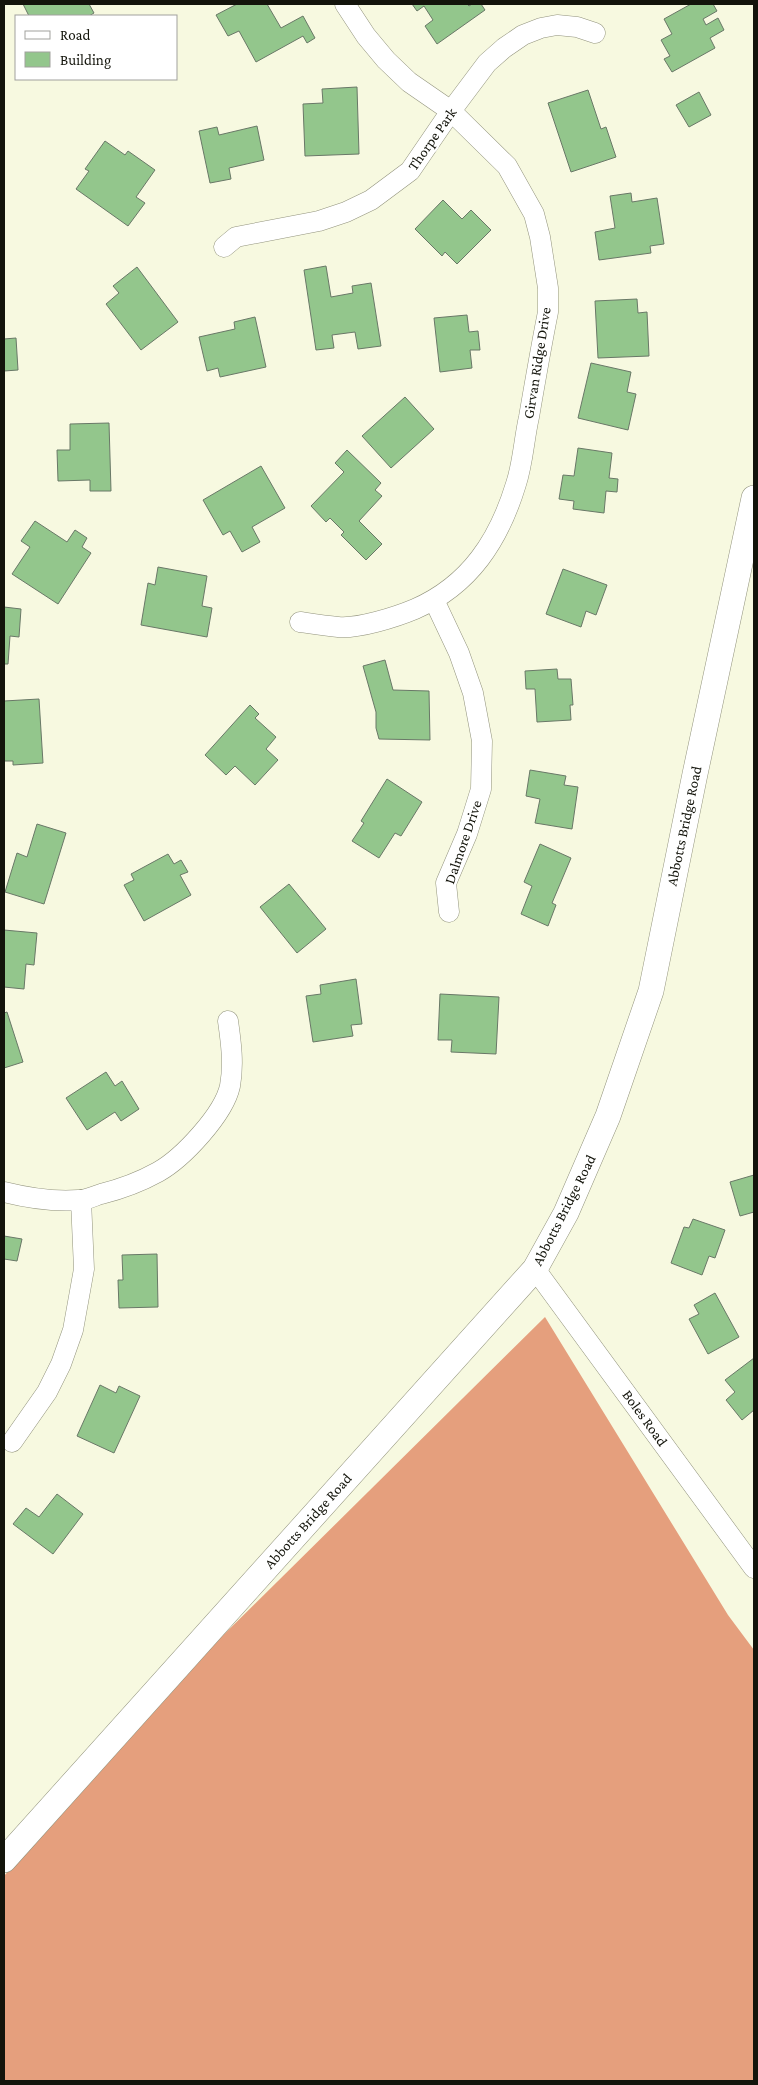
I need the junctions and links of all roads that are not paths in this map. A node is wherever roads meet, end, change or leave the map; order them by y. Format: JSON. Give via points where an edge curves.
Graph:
{"nodes":[{"id":1,"x":345,"y":4,"type":"edge"},
{"id":2,"x":594,"y":33,"type":"dead end"},
{"id":3,"x":451,"y":111,"type":"junction"},
{"id":4,"x":224,"y":247,"type":"dead end"},
{"id":5,"x":754,"y":498,"type":"edge"},
{"id":6,"x":434,"y":600,"type":"junction"},
{"id":7,"x":300,"y":622,"type":"dead end"},
{"id":8,"x":448,"y":912,"type":"dead end"},
{"id":9,"x":228,"y":1021,"type":"dead end"},
{"id":10,"x":4,"y":1192,"type":"edge"},
{"id":11,"x":81,"y":1200,"type":"junction"},
{"id":12,"x":535,"y":1269,"type":"junction"},
{"id":13,"x":12,"y":1442,"type":"dead end"},
{"id":14,"x":754,"y":1568,"type":"edge"},
{"id":15,"x":4,"y":1860,"type":"edge"}],
"edges":[{"from":1,"to":3,"type":"street","name":"Girvan Ridge Drive","via":[[386,60],[408,82]]},
{"from":2,"to":3,"type":"street","name":"Thorpe Park","via":[[557,25],[522,35],[487,63]]},
{"from":3,"to":4,"type":"street","name":"Thorpe Park","via":[[410,172],[371,200],[319,221],[236,236]]},
{"from":3,"to":6,"type":"street","name":"Girvan Ridge Drive","via":[[507,166],[534,214],[548,288],[548,312],[516,483],[503,519],[488,548],[471,570]]},
{"from":5,"to":12,"type":"main road","name":"Abbotts Bridge Road","via":[[651,991],[605,1124],[566,1213]]},
{"from":6,"to":7,"type":"street","name":"Girvan Ridge Drive","via":[[371,623],[340,628]]},
{"from":6,"to":8,"type":"street","name":"Dalmore Drive","via":[[474,693],[482,741],[481,789],[467,834],[446,882]]},
{"from":9,"to":11,"type":"street","via":[[233,1055],[230,1087],[217,1116],[202,1134],[160,1171],[128,1186]]},
{"from":10,"to":11,"type":"street"},
{"from":11,"to":13,"type":"street","via":[[84,1269],[73,1330],[47,1392]]},
{"from":12,"to":14,"type":"street","name":"Boles Road"},
{"from":12,"to":15,"type":"main road","name":"Abbotts Bridge Road"}]}
